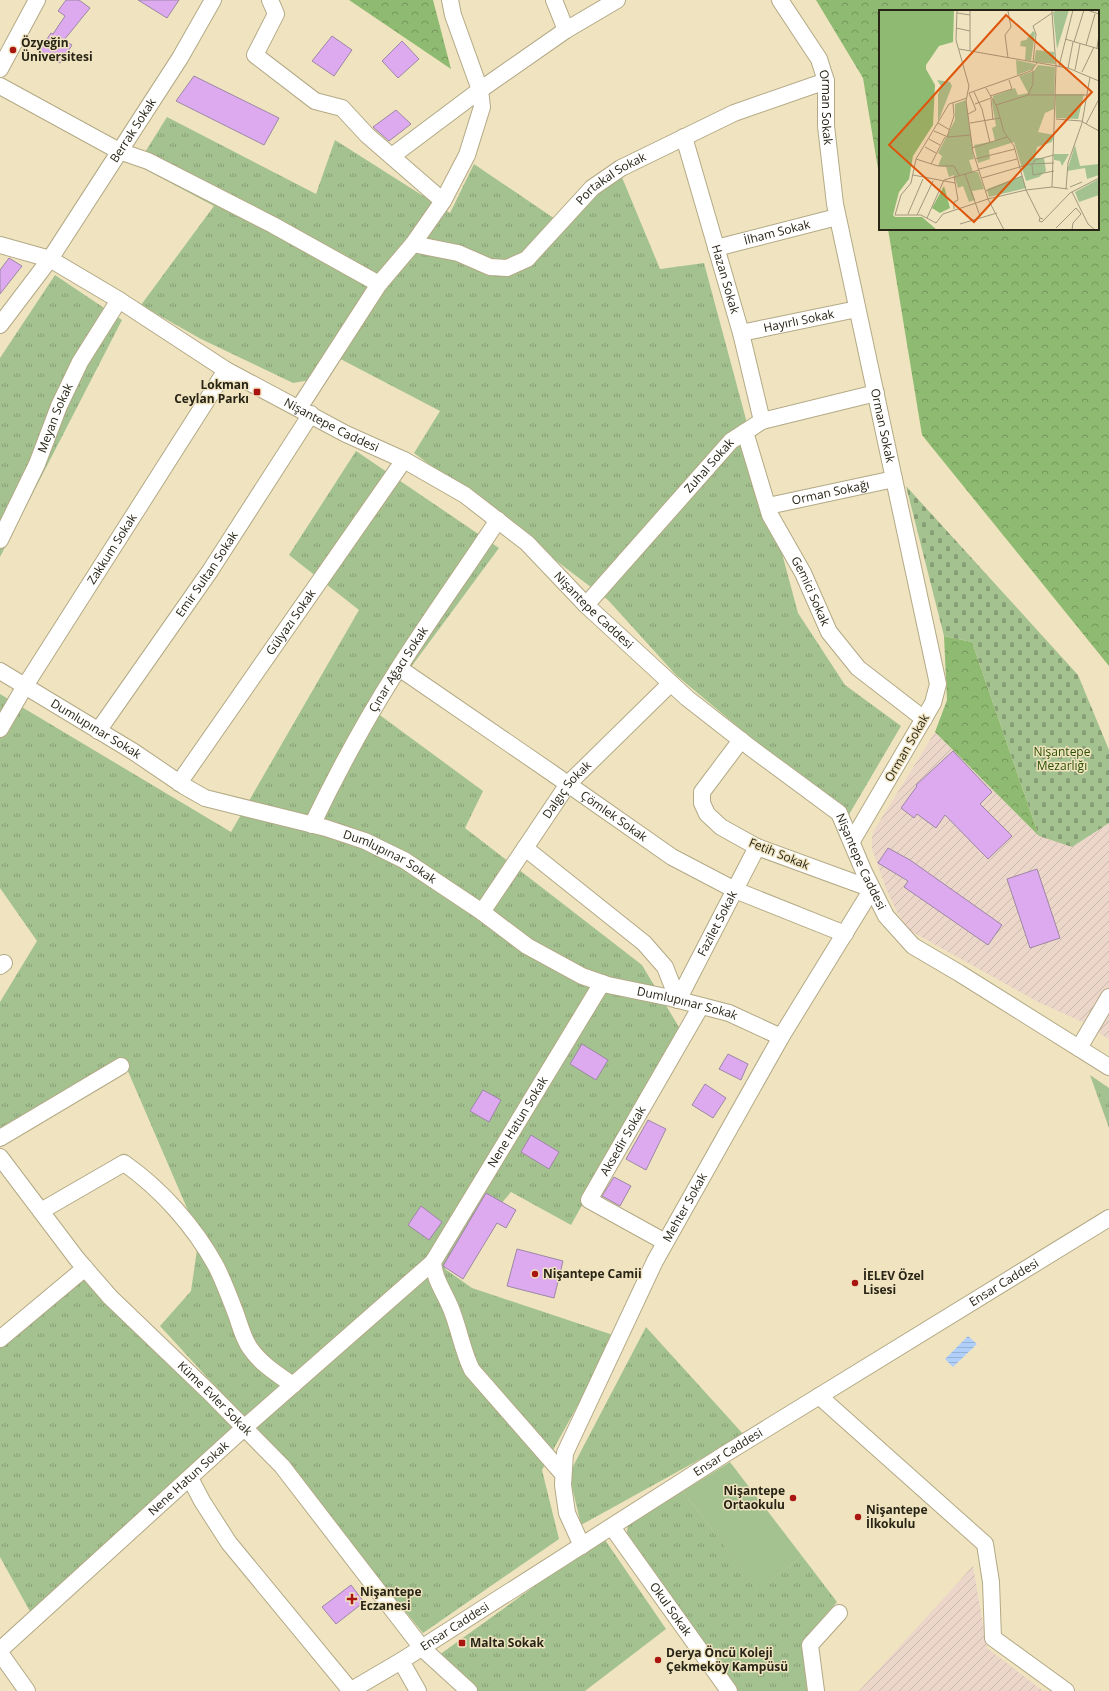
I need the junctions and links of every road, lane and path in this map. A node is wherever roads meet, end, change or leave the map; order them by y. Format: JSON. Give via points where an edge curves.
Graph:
{"nodes":[{"id":1,"x":37,"y":0,"type":"edge"},
{"id":2,"x":213,"y":0,"type":"edge"},
{"id":3,"x":270,"y":0,"type":"edge"},
{"id":4,"x":450,"y":0,"type":"edge"},
{"id":5,"x":554,"y":0,"type":"edge"},
{"id":6,"x":617,"y":0,"type":"edge"},
{"id":7,"x":780,"y":0,"type":"edge"},
{"id":8,"x":566,"y":30,"type":"junction"},
{"id":9,"x":0,"y":69,"type":"edge"},
{"id":10,"x":826,"y":81,"type":"junction"},
{"id":11,"x":0,"y":86,"type":"edge"},
{"id":12,"x":480,"y":90,"type":"junction"},
{"id":13,"x":684,"y":137,"type":"junction"},
{"id":14,"x":119,"y":151,"type":"junction"},
{"id":15,"x":392,"y":156,"type":"junction"},
{"id":16,"x":444,"y":201,"type":"junction"},
{"id":17,"x":837,"y":217,"type":"junction"},
{"id":18,"x":413,"y":244,"type":"junction"},
{"id":19,"x":0,"y":245,"type":"edge"},
{"id":20,"x":716,"y":248,"type":"junction"},
{"id":21,"x":50,"y":259,"type":"junction"},
{"id":22,"x":379,"y":284,"type":"junction"},
{"id":23,"x":118,"y":300,"type":"junction"},
{"id":24,"x":857,"y":309,"type":"junction"},
{"id":25,"x":0,"y":325,"type":"edge"},
{"id":26,"x":741,"y":333,"type":"junction"},
{"id":27,"x":226,"y":370,"type":"junction"},
{"id":28,"x":876,"y":393,"type":"junction"},
{"id":29,"x":305,"y":411,"type":"junction"},
{"id":30,"x":762,"y":421,"type":"junction"},
{"id":31,"x":746,"y":432,"type":"junction"},
{"id":32,"x":404,"y":460,"type":"junction"},
{"id":33,"x":894,"y":479,"type":"junction"},
{"id":34,"x":768,"y":506,"type":"junction"},
{"id":35,"x":498,"y":520,"type":"junction"},
{"id":36,"x":0,"y":540,"type":"edge"},
{"id":37,"x":586,"y":605,"type":"junction"},
{"id":38,"x":399,"y":668,"type":"junction"},
{"id":39,"x":0,"y":671,"type":"edge"},
{"id":40,"x":671,"y":683,"type":"junction"},
{"id":41,"x":25,"y":686,"type":"junction"},
{"id":42,"x":924,"y":719,"type":"junction"},
{"id":43,"x":0,"y":729,"type":"edge"},
{"id":44,"x":98,"y":730,"type":"junction"},
{"id":45,"x":741,"y":740,"type":"junction"},
{"id":46,"x":179,"y":783,"type":"junction"},
{"id":47,"x":568,"y":784,"type":"junction"},
{"id":48,"x":312,"y":825,"type":"junction"},
{"id":49,"x":852,"y":841,"type":"junction"},
{"id":50,"x":757,"y":847,"type":"junction"},
{"id":51,"x":525,"y":848,"type":"junction"},
{"id":52,"x":872,"y":889,"type":"junction"},
{"id":53,"x":735,"y":890,"type":"junction"},
{"id":54,"x":482,"y":912,"type":"junction"},
{"id":55,"x":845,"y":934,"type":"junction"},
{"id":56,"x":602,"y":983,"type":"junction"},
{"id":57,"x":1109,"y":997,"type":"edge"},
{"id":58,"x":678,"y":1000,"type":"junction"},
{"id":59,"x":701,"y":1006,"type":"junction"},
{"id":60,"x":781,"y":1037,"type":"junction"},
{"id":61,"x":1079,"y":1048,"type":"junction"},
{"id":62,"x":122,"y":1066,"type":"dead end"},
{"id":63,"x":1109,"y":1067,"type":"edge"},
{"id":64,"x":0,"y":1138,"type":"edge"},
{"id":65,"x":0,"y":1157,"type":"edge"},
{"id":66,"x":41,"y":1211,"type":"junction"},
{"id":67,"x":1109,"y":1218,"type":"edge"},
{"id":68,"x":665,"y":1242,"type":"junction"},
{"id":69,"x":433,"y":1262,"type":"junction"},
{"id":70,"x":85,"y":1268,"type":"junction"},
{"id":71,"x":0,"y":1339,"type":"edge"},
{"id":72,"x":293,"y":1385,"type":"junction"},
{"id":73,"x":819,"y":1396,"type":"junction"},
{"id":74,"x":244,"y":1428,"type":"junction"},
{"id":75,"x":563,"y":1474,"type":"junction"},
{"id":76,"x":190,"y":1478,"type":"junction"},
{"id":77,"x":612,"y":1527,"type":"junction"},
{"id":78,"x":582,"y":1546,"type":"junction"},
{"id":79,"x":839,"y":1613,"type":"dead end"},
{"id":80,"x":422,"y":1648,"type":"junction"},
{"id":81,"x":0,"y":1650,"type":"edge"},
{"id":82,"x":0,"y":1653,"type":"edge"},
{"id":83,"x":402,"y":1661,"type":"junction"},
{"id":84,"x":27,"y":1691,"type":"edge"},
{"id":85,"x":351,"y":1691,"type":"edge"},
{"id":86,"x":418,"y":1691,"type":"edge"},
{"id":87,"x":469,"y":1691,"type":"edge"},
{"id":88,"x":729,"y":1691,"type":"edge"},
{"id":89,"x":816,"y":1691,"type":"edge"},
{"id":90,"x":1066,"y":1691,"type":"edge"}],
"edges":[{"from":1,"to":9,"type":"street"},
{"from":2,"to":14,"type":"street","name":"Berrak Sokak","via":[[180,58]]},
{"from":3,"to":15,"type":"street","via":[[276,14],[255,55],[315,101],[342,108],[367,135]]},
{"from":4,"to":12,"type":"street","name":"Emir Sultan Sokak"},
{"from":5,"to":8,"type":"street"},
{"from":6,"to":8,"type":"street"},
{"from":7,"to":10,"type":"street","name":"Orman Sokak","via":[[819,59]]},
{"from":8,"to":12,"type":"street"},
{"from":10,"to":13,"type":"street","name":"Portakal Sokak","via":[[734,113]]},
{"from":10,"to":17,"type":"street","name":"Orman Sokak","via":[[826,126]]},
{"from":11,"to":14,"type":"street"},
{"from":12,"to":15,"type":"street"},
{"from":12,"to":16,"type":"street","name":"Emir Sultan Sokak","via":[[482,107],[468,155]]},
{"from":13,"to":18,"type":"street","name":"Portakal Sokak","via":[[621,168],[592,188],[527,259],[507,268],[490,267],[458,253]]},
{"from":13,"to":20,"type":"street","name":"Hazan Sokak"},
{"from":14,"to":21,"type":"street","name":"Berrak Sokak"},
{"from":14,"to":22,"type":"street","via":[[148,161],[273,225]]},
{"from":15,"to":16,"type":"street"},
{"from":16,"to":18,"type":"street","name":"Emir Sultan Sokak"},
{"from":17,"to":20,"type":"street","name":"İlham Sokak"},
{"from":17,"to":24,"type":"street","name":"Orman Sokak"},
{"from":18,"to":22,"type":"street","name":"Emir Sultan Sokak"},
{"from":19,"to":21,"type":"street","name":"Nişantepe Caddesi"},
{"from":20,"to":26,"type":"street","name":"Hazan Sokak"},
{"from":21,"to":23,"type":"street","name":"Nişantepe Caddesi"},
{"from":21,"to":25,"type":"street","name":"Berrak Sokak"},
{"from":22,"to":29,"type":"street","name":"Emir Sultan Sokak"},
{"from":23,"to":27,"type":"street","name":"Nişantepe Caddesi"},
{"from":23,"to":36,"type":"street","name":"Meyan Sokak","via":[[80,362],[59,406],[37,464]]},
{"from":24,"to":26,"type":"street","name":"Hayırlı Sokak"},
{"from":24,"to":28,"type":"street","name":"Orman Sokak"},
{"from":26,"to":30,"type":"street","name":"Hazan Sokak"},
{"from":27,"to":29,"type":"street","name":"Nişantepe Caddesi"},
{"from":27,"to":41,"type":"street","name":"Zakkum Sokak"},
{"from":28,"to":30,"type":"street","name":"Zuhal Sokak"},
{"from":28,"to":33,"type":"street","name":"Orman Sokak"},
{"from":29,"to":32,"type":"street","name":"Nişantepe Caddesi","via":[[346,434]]},
{"from":29,"to":44,"type":"street","name":"Emir Sultan Sokak","via":[[210,571]]},
{"from":30,"to":31,"type":"street","name":"Zuhal Sokak"},
{"from":31,"to":34,"type":"street","name":"Gemici Sokak"},
{"from":31,"to":37,"type":"street","name":"Zuhal Sokak","via":[[731,441]]},
{"from":32,"to":35,"type":"street","name":"Nişantepe Caddesi","via":[[465,495]]},
{"from":32,"to":46,"type":"street","name":"Gülyazı Sokak"},
{"from":33,"to":34,"type":"street","name":"Orman Sokağı"},
{"from":33,"to":42,"type":"street","name":"Orman Sokak","via":[[938,684],[933,703]]},
{"from":34,"to":42,"type":"street","name":"Gemici Sokak","via":[[770,515],[803,573],[829,632],[858,668]]},
{"from":35,"to":37,"type":"street","name":"Nişantepe Caddesi","via":[[527,543]]},
{"from":35,"to":38,"type":"street","name":"Çınar Ağacı Sokak"},
{"from":37,"to":40,"type":"street","name":"Nişantepe Caddesi"},
{"from":38,"to":47,"type":"street","name":"Çömlek Sokak"},
{"from":38,"to":48,"type":"street","name":"Çınar Ağacı Sokak","via":[[358,735]]},
{"from":39,"to":41,"type":"street","name":"Dumlupınar Sokak"},
{"from":40,"to":45,"type":"street","name":"Nişantepe Caddesi"},
{"from":40,"to":47,"type":"street","name":"Dalgıç Sokak"},
{"from":41,"to":43,"type":"street","name":"Zakkum Sokak"},
{"from":41,"to":44,"type":"street","name":"Dumlupınar Sokak"},
{"from":42,"to":49,"type":"street","name":"Orman Sokak"},
{"from":44,"to":46,"type":"street","name":"Dumlupınar Sokak"},
{"from":45,"to":49,"type":"street","name":"Nişantepe Caddesi","via":[[839,813]]},
{"from":45,"to":50,"type":"street","name":"Fetih Sokak","via":[[702,792],[702,803],[707,814],[721,827]]},
{"from":46,"to":48,"type":"street","name":"Dumlupınar Sokak","via":[[205,798]]},
{"from":47,"to":51,"type":"street","name":"Dalgıç Sokak"},
{"from":47,"to":53,"type":"street","name":"Çömlek Sokak","via":[[672,857]]},
{"from":48,"to":54,"type":"street","name":"Dumlupınar Sokak","via":[[365,842],[404,860]]},
{"from":49,"to":52,"type":"street","name":"Nişantepe Caddesi"},
{"from":50,"to":52,"type":"street","name":"Fetih Sokak"},
{"from":50,"to":53,"type":"street","name":"Fazilet Sokak"},
{"from":51,"to":54,"type":"street","name":"Dalgıç Sokak"},
{"from":51,"to":58,"type":"street","via":[[644,943],[665,967]]},
{"from":52,"to":55,"type":"street","name":"Mehter Sokak"},
{"from":52,"to":61,"type":"street","name":"Nişantepe Caddesi","via":[[886,916],[913,946]]},
{"from":53,"to":55,"type":"street","name":"Çömlek Sokak"},
{"from":53,"to":58,"type":"street","name":"Fazilet Sokak"},
{"from":54,"to":56,"type":"street","name":"Dumlupınar Sokak","via":[[527,946],[582,976]]},
{"from":55,"to":60,"type":"street","name":"Mehter Sokak"},
{"from":56,"to":58,"type":"street","name":"Dumlupınar Sokak"},
{"from":56,"to":69,"type":"street","name":"Nene Hatun Sokak"},
{"from":57,"to":61,"type":"street"},
{"from":58,"to":59,"type":"street","name":"Dumlupınar Sokak"},
{"from":59,"to":60,"type":"street","name":"Dumlupınar Sokak","via":[[729,1013]]},
{"from":59,"to":68,"type":"street","name":"Aksedir Sokak","via":[[589,1200]]},
{"from":60,"to":68,"type":"street","name":"Mehter Sokak"},
{"from":61,"to":63,"type":"street","name":"Nişantepe Caddesi"},
{"from":62,"to":64,"type":"street"},
{"from":65,"to":66,"type":"street","name":"Küme Evler Sokak"},
{"from":66,"to":70,"type":"street","name":"Küme Evler Sokak"},
{"from":66,"to":72,"type":"street","via":[[124,1162],[152,1185],[179,1213],[216,1266],[249,1347],[262,1362]]},
{"from":67,"to":73,"type":"street","name":"Ensar Caddesi"},
{"from":68,"to":75,"type":"street","name":"Mehter Sokak","via":[[565,1453]]},
{"from":69,"to":72,"type":"street","name":"Nene Hatun Sokak"},
{"from":69,"to":75,"type":"street","via":[[434,1274],[453,1312],[465,1356],[472,1370]]},
{"from":70,"to":71,"type":"street"},
{"from":70,"to":74,"type":"street","name":"Küme Evler Sokak","via":[[110,1297]]},
{"from":72,"to":74,"type":"street","name":"Nene Hatun Sokak"},
{"from":73,"to":77,"type":"street","name":"Ensar Caddesi"},
{"from":73,"to":90,"type":"street","via":[[985,1544],[991,1582],[993,1638]]},
{"from":74,"to":76,"type":"street","name":"Nene Hatun Sokak"},
{"from":74,"to":80,"type":"street","name":"Küme Evler Sokak","via":[[282,1466]]},
{"from":75,"to":78,"type":"street","name":"Mehter Sokak","via":[[567,1513]]},
{"from":76,"to":81,"type":"street","name":"Nene Hatun Sokak"},
{"from":76,"to":85,"type":"street","via":[[229,1543]]},
{"from":77,"to":78,"type":"street","name":"Ensar Caddesi"},
{"from":77,"to":88,"type":"street","name":"Okul Sokak"},
{"from":78,"to":80,"type":"street","name":"Ensar Caddesi"},
{"from":79,"to":89,"type":"street","via":[[810,1645]]},
{"from":80,"to":83,"type":"street","name":"Ensar Caddesi"},
{"from":80,"to":87,"type":"street","name":"Küme Evler Sokak"},
{"from":82,"to":84,"type":"street"},
{"from":83,"to":85,"type":"street","name":"Ensar Caddesi"},
{"from":83,"to":86,"type":"street"}]}
